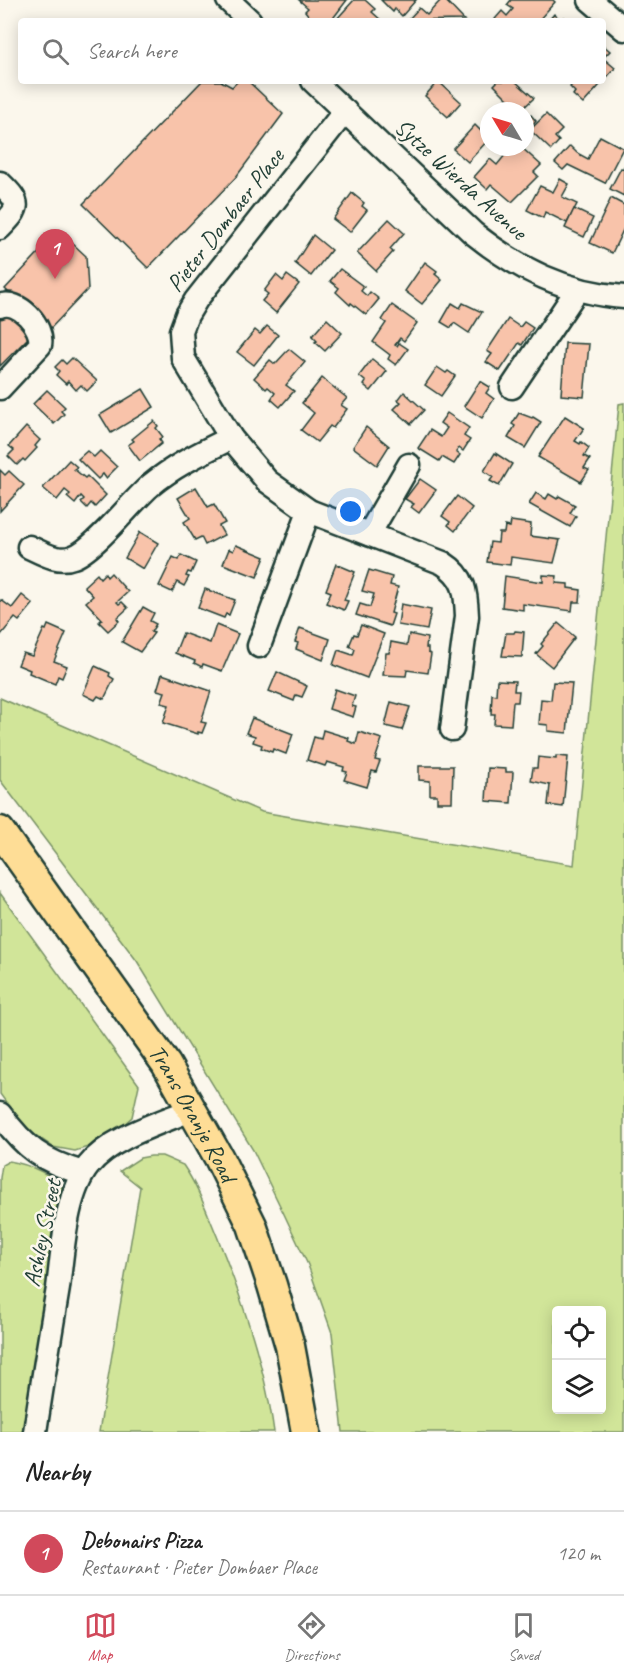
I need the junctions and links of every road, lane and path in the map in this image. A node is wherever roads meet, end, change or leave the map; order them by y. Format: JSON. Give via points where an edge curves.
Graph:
{"nodes":[{"id":1,"x":228,"y":0,"type":"edge"},
{"id":2,"x":590,"y":0,"type":"edge"},
{"id":3,"x":247,"y":18,"type":"edge"},
{"id":4,"x":624,"y":29,"type":"edge"},
{"id":5,"x":316,"y":84,"type":"edge"},
{"id":6,"x":345,"y":111,"type":"junction"},
{"id":7,"x":0,"y":183,"type":"edge"},
{"id":8,"x":0,"y":228,"type":"edge"},
{"id":9,"x":577,"y":290,"type":"junction"},
{"id":10,"x":624,"y":297,"type":"edge"},
{"id":11,"x":0,"y":306,"type":"edge"},
{"id":12,"x":512,"y":387,"type":"dead end"},
{"id":13,"x":0,"y":388,"type":"edge"},
{"id":14,"x":231,"y":438,"type":"junction"},
{"id":15,"x":409,"y":465,"type":"dead end"},
{"id":16,"x":309,"y":511,"type":"junction"},
{"id":17,"x":369,"y":534,"type":"junction"},
{"id":18,"x":29,"y":547,"type":"dead end"},
{"id":19,"x":259,"y":646,"type":"dead end"},
{"id":20,"x":452,"y":729,"type":"dead end"},
{"id":21,"x":0,"y":831,"type":"edge"},
{"id":22,"x":193,"y":1109,"type":"junction"},
{"id":23,"x":0,"y":1114,"type":"edge"},
{"id":24,"x":83,"y":1173,"type":"junction"},
{"id":25,"x":35,"y":1432,"type":"edge"},
{"id":26,"x":306,"y":1432,"type":"edge"}],
"edges":[{"from":1,"to":3,"type":"street"},
{"from":2,"to":4,"type":"street"},
{"from":5,"to":6,"type":"street","name":"Sytze Wierda Avenue"},
{"from":6,"to":9,"type":"street","name":"Sytze Wierda Avenue","via":[[492,249],[530,272]]},
{"from":6,"to":14,"type":"street","name":"Pieter Dombaer Place","via":[[187,315],[180,340],[183,358]]},
{"from":7,"to":8,"type":"street","via":[[17,204]]},
{"from":9,"to":10,"type":"street","name":"Sytze Wierda Avenue"},
{"from":9,"to":12,"type":"street"},
{"from":11,"to":13,"type":"street","via":[[12,305],[27,315],[41,339],[40,345]]},
{"from":14,"to":16,"type":"street","name":"Pieter Dombaer Place","via":[[267,481]]},
{"from":14,"to":18,"type":"street","via":[[182,462],[153,483],[88,549],[74,557],[53,558]]},
{"from":15,"to":17,"type":"street"},
{"from":16,"to":17,"type":"street","name":"Pieter Dombaer Place"},
{"from":16,"to":19,"type":"street"},
{"from":17,"to":20,"type":"street","name":"Pieter Dombaer Place","via":[[443,563],[458,575],[463,586],[467,616]]},
{"from":21,"to":22,"type":"main road","name":"Trans Oranje Road","via":[[166,1064]]},
{"from":22,"to":24,"type":"street","name":"Ashley Street","via":[[120,1140]]},
{"from":22,"to":26,"type":"main road","name":"Trans Oranje Road","via":[[252,1225],[290,1346]]},
{"from":23,"to":24,"type":"street","via":[[35,1153]]},
{"from":24,"to":25,"type":"street","name":"Ashley Street","via":[[69,1219]]}]}
